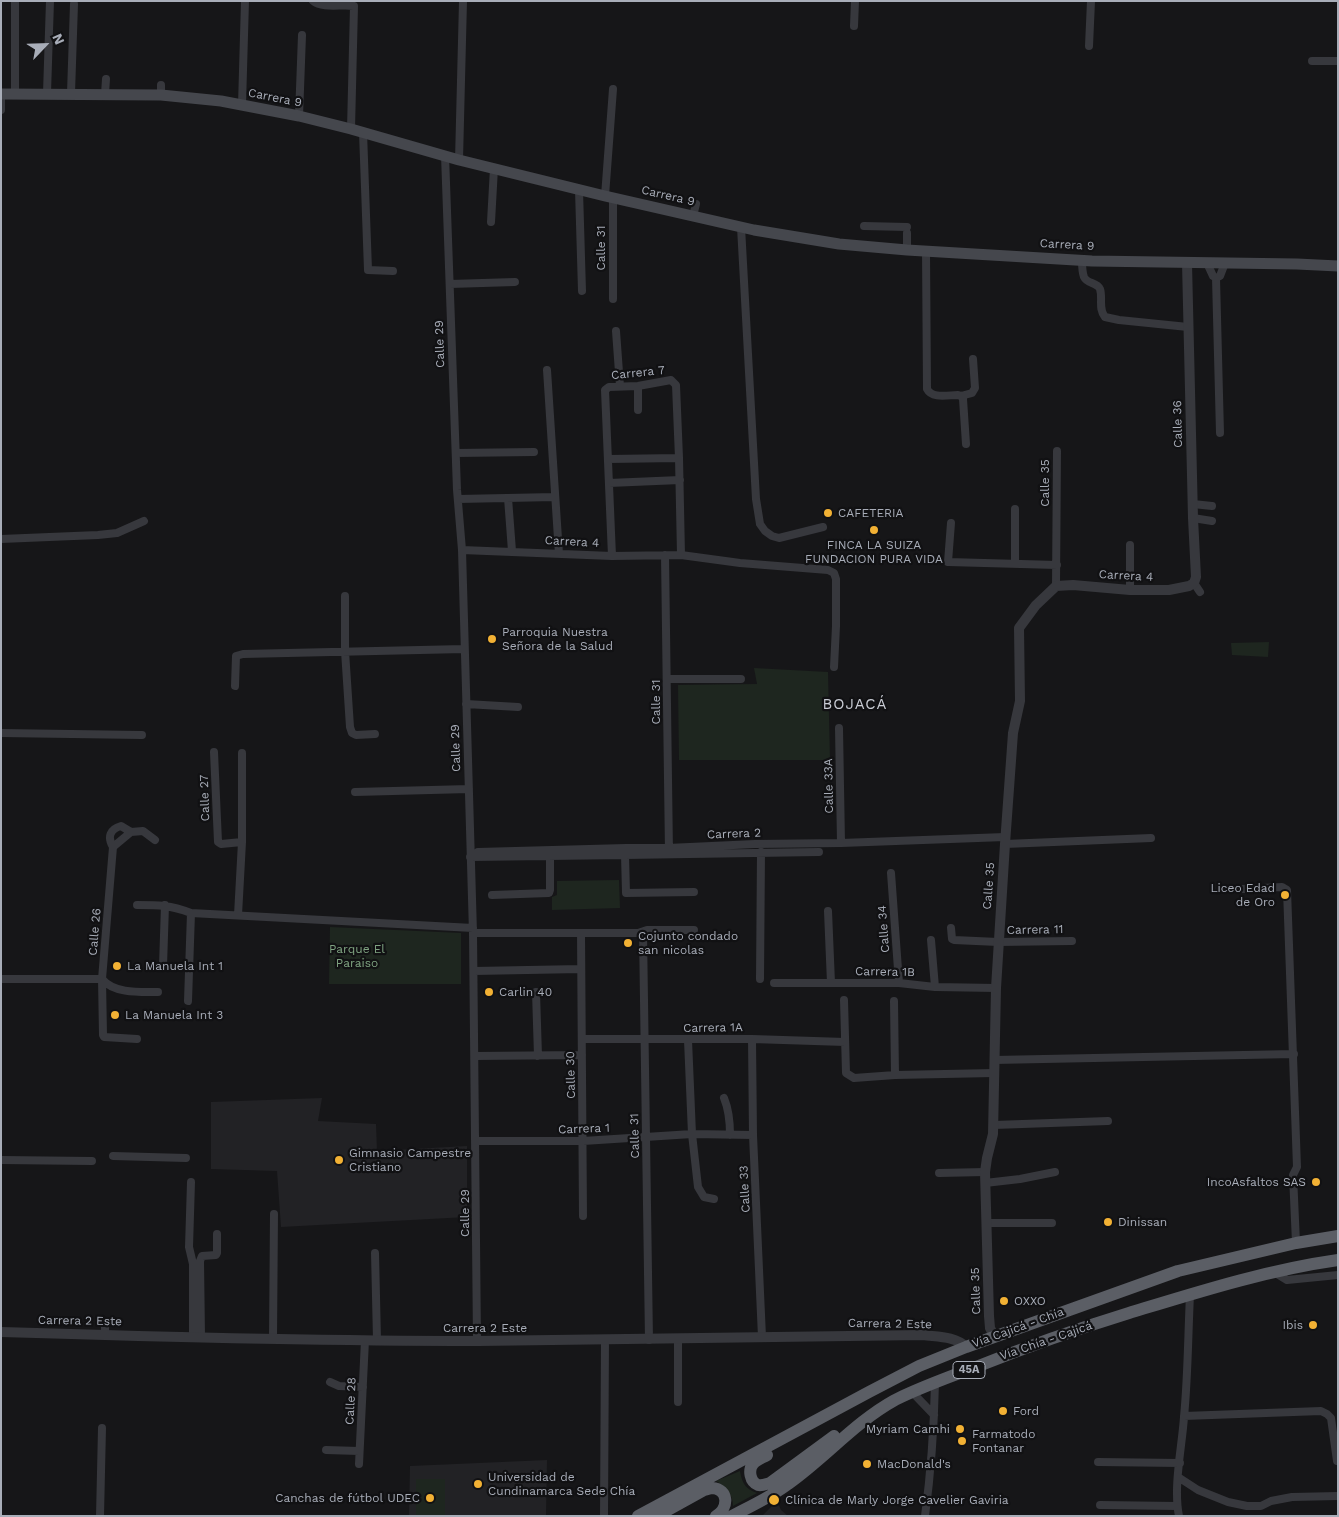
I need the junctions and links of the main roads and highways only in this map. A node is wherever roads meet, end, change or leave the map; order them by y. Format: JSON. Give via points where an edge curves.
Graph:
{"nodes":[{"id":1,"x":1,"y":94,"type":"edge"},
{"id":2,"x":1338,"y":266,"type":"edge"},
{"id":3,"x":1338,"y":1236,"type":"edge"},
{"id":4,"x":1338,"y":1260,"type":"edge"},
{"id":5,"x":803,"y":1426,"type":"junction"},
{"id":6,"x":856,"y":1427,"type":"junction"},
{"id":7,"x":638,"y":1516,"type":"edge"},
{"id":8,"x":657,"y":1516,"type":"edge"},
{"id":9,"x":716,"y":1516,"type":"edge"},
{"id":10,"x":732,"y":1516,"type":"edge"}],
"edges":[{"from":1,"to":2,"type":"main road","name":"Carrera 9","via":[[105,94],[161,90],[299,116],[579,190],[741,227],[839,244],[1082,260]]},
{"from":3,"to":5,"type":"highway","name":"Vía Cajicá - Chía","number":"45A","via":[[1178,1270],[920,1366]]},
{"from":4,"to":6,"type":"highway","name":"Vía Chía - Cajicá","number":"45A","via":[[1274,1272],[1190,1295],[1047,1340],[912,1392]]},
{"from":5,"to":6,"type":"highway","via":[[795,1439],[752,1465],[750,1472],[755,1483],[770,1483],[835,1434]]},
{"from":5,"to":7,"type":"highway","name":"Vía Cajicá - Chía","number":"45A"},
{"from":6,"to":10,"type":"highway","name":"Vía Chía - Cajicá","number":"45A","via":[[789,1484]]},
{"from":8,"to":9,"type":"highway","via":[[712,1488],[719,1490],[725,1500],[722,1512]]}]}
